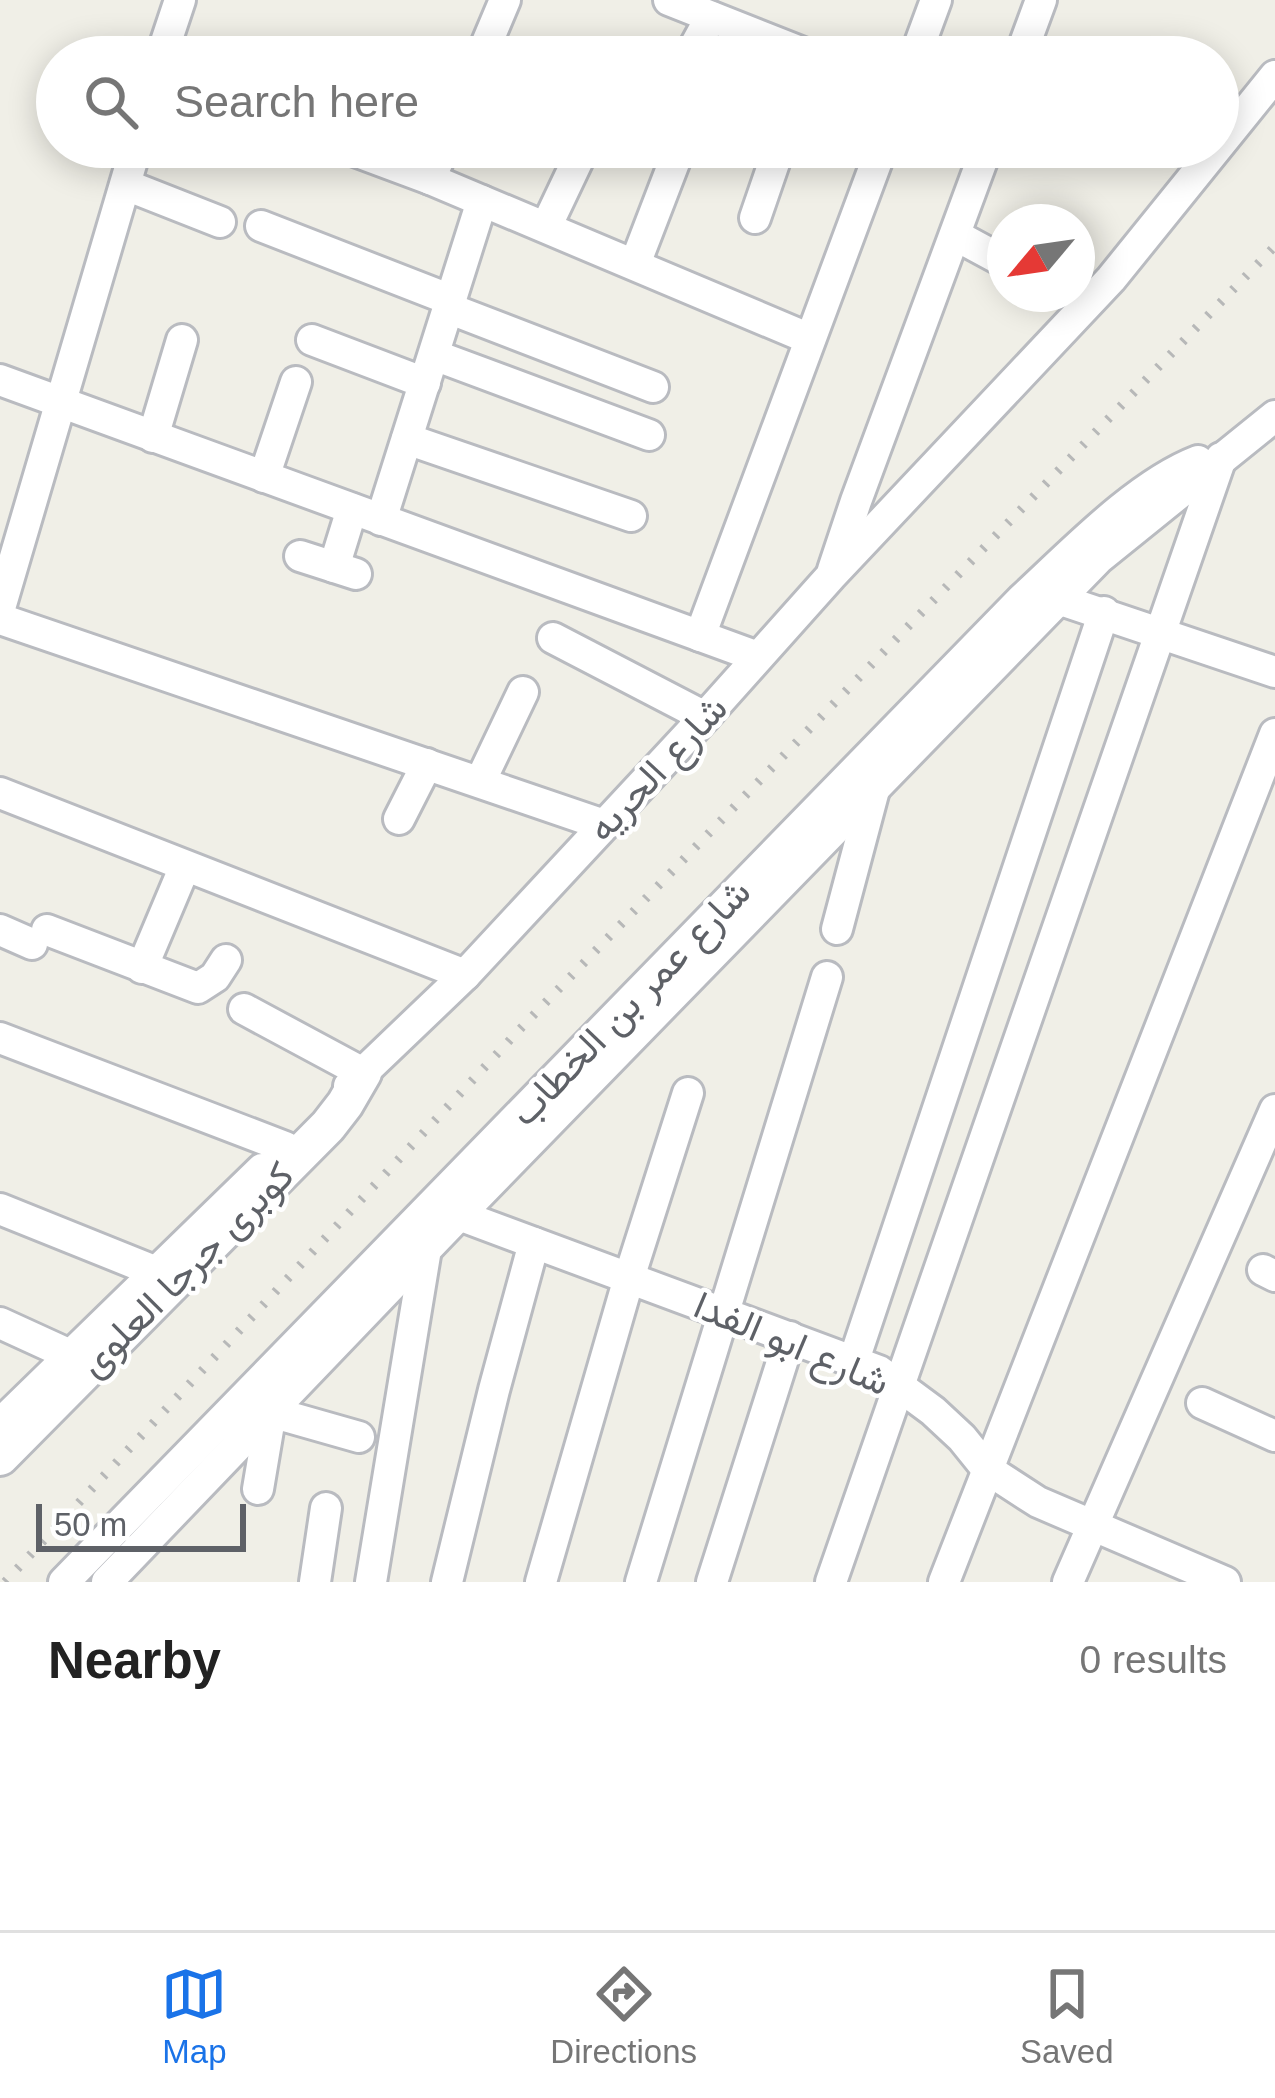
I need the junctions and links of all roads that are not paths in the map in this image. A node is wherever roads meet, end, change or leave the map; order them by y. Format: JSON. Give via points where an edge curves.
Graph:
{"nodes":[{"id":1,"x":180,"y":0,"type":"edge"},
{"id":2,"x":505,"y":0,"type":"edge"},
{"id":3,"x":936,"y":0,"type":"edge"},
{"id":4,"x":1041,"y":0,"type":"edge"},
{"id":5,"x":675,"y":1,"type":"edge"},
{"id":6,"x":748,"y":15,"type":"edge"},
{"id":7,"x":711,"y":17,"type":"junction"},
{"id":8,"x":168,"y":36,"type":"edge"},
{"id":9,"x":490,"y":36,"type":"edge"},
{"id":10,"x":700,"y":36,"type":"edge"},
{"id":11,"x":780,"y":36,"type":"edge"},
{"id":12,"x":923,"y":36,"type":"edge"},
{"id":13,"x":1028,"y":36,"type":"edge"},
{"id":14,"x":1275,"y":76,"type":"edge"},
{"id":15,"x":1239,"y":122,"type":"edge"},
{"id":16,"x":130,"y":168,"type":"edge"},
{"id":17,"x":402,"y":168,"type":"edge"},
{"id":18,"x":435,"y":168,"type":"edge"},
{"id":19,"x":574,"y":168,"type":"edge"},
{"id":20,"x":672,"y":168,"type":"edge"},
{"id":21,"x":772,"y":168,"type":"edge"},
{"id":22,"x":874,"y":168,"type":"edge"},
{"id":23,"x":979,"y":168,"type":"edge"},
{"id":24,"x":1202,"y":168,"type":"edge"},
{"id":25,"x":430,"y":178,"type":"junction"},
{"id":26,"x":126,"y":185,"type":"junction"},
{"id":27,"x":482,"y":200,"type":"junction"},
{"id":28,"x":755,"y":218,"type":"dead end"},
{"id":29,"x":220,"y":222,"type":"dead end"},
{"id":30,"x":261,"y":226,"type":"dead end"},
{"id":31,"x":546,"y":227,"type":"junction"},
{"id":32,"x":955,"y":235,"type":"junction"},
{"id":33,"x":987,"y":252,"type":"edge"},
{"id":34,"x":634,"y":264,"type":"junction"},
{"id":35,"x":1095,"y":282,"type":"edge"},
{"id":36,"x":450,"y":304,"type":"junction"},
{"id":37,"x":1064,"y":312,"type":"edge"},
{"id":38,"x":810,"y":339,"type":"junction"},
{"id":39,"x":182,"y":340,"type":"dead end"},
{"id":40,"x":312,"y":340,"type":"dead end"},
{"id":41,"x":429,"y":369,"type":"junction"},
{"id":42,"x":0,"y":380,"type":"edge"},
{"id":43,"x":296,"y":382,"type":"dead end"},
{"id":44,"x":653,"y":387,"type":"dead end"},
{"id":45,"x":61,"y":403,"type":"junction"},
{"id":46,"x":1275,"y":416,"type":"edge"},
{"id":47,"x":649,"y":435,"type":"dead end"},
{"id":48,"x":152,"y":436,"type":"junction"},
{"id":49,"x":407,"y":439,"type":"junction"},
{"id":50,"x":1221,"y":458,"type":"junction"},
{"id":51,"x":264,"y":477,"type":"junction"},
{"id":52,"x":367,"y":514,"type":"junction"},
{"id":53,"x":631,"y":516,"type":"dead end"},
{"id":54,"x":300,"y":556,"type":"dead end"},
{"id":55,"x":831,"y":576,"type":"junction"},
{"id":56,"x":1058,"y":599,"type":"junction"},
{"id":57,"x":0,"y":608,"type":"edge"},
{"id":58,"x":1104,"y":613,"type":"junction"},
{"id":59,"x":0,"y":619,"type":"edge"},
{"id":60,"x":1161,"y":632,"type":"junction"},
{"id":61,"x":700,"y":636,"type":"junction"},
{"id":62,"x":553,"y":638,"type":"dead end"},
{"id":63,"x":758,"y":657,"type":"junction"},
{"id":64,"x":1275,"y":673,"type":"edge"},
{"id":65,"x":524,"y":692,"type":"dead end"},
{"id":66,"x":705,"y":717,"type":"junction"},
{"id":67,"x":1275,"y":734,"type":"edge"},
{"id":68,"x":427,"y":764,"type":"junction"},
{"id":69,"x":480,"y":782,"type":"junction"},
{"id":70,"x":875,"y":787,"type":"junction"},
{"id":71,"x":13,"y":799,"type":"edge"},
{"id":72,"x":399,"y":819,"type":"dead end"},
{"id":73,"x":604,"y":824,"type":"junction"},
{"id":74,"x":16,"y":834,"type":"dead end"},
{"id":75,"x":185,"y":866,"type":"junction"},
{"id":76,"x":837,"y":929,"type":"dead end"},
{"id":77,"x":0,"y":930,"type":"edge"},
{"id":78,"x":226,"y":960,"type":"dead end"},
{"id":79,"x":142,"y":968,"type":"junction"},
{"id":80,"x":465,"y":975,"type":"junction"},
{"id":81,"x":827,"y":977,"type":"dead end"},
{"id":82,"x":244,"y":1009,"type":"dead end"},
{"id":83,"x":0,"y":1038,"type":"edge"},
{"id":84,"x":362,"y":1073,"type":"junction"},
{"id":85,"x":688,"y":1094,"type":"dead end"},
{"id":86,"x":1275,"y":1110,"type":"edge"},
{"id":87,"x":285,"y":1147,"type":"junction"},
{"id":88,"x":0,"y":1209,"type":"edge"},
{"id":89,"x":459,"y":1215,"type":"junction"},
{"id":90,"x":534,"y":1243,"type":"junction"},
{"id":91,"x":426,"y":1249,"type":"junction"},
{"id":92,"x":154,"y":1271,"type":"junction"},
{"id":93,"x":629,"y":1278,"type":"junction"},
{"id":94,"x":725,"y":1313,"type":"junction"},
{"id":95,"x":0,"y":1322,"type":"edge"},
{"id":96,"x":790,"y":1336,"type":"junction"},
{"id":97,"x":70,"y":1355,"type":"junction"},
{"id":98,"x":854,"y":1360,"type":"junction"},
{"id":99,"x":901,"y":1387,"type":"junction"},
{"id":100,"x":1202,"y":1402,"type":"dead end"},
{"id":101,"x":271,"y":1412,"type":"junction"},
{"id":102,"x":0,"y":1424,"type":"edge"},
{"id":103,"x":1275,"y":1436,"type":"edge"},
{"id":104,"x":359,"y":1437,"type":"dead end"},
{"id":105,"x":0,"y":1457,"type":"edge"},
{"id":106,"x":987,"y":1469,"type":"junction"},
{"id":107,"x":258,"y":1490,"type":"dead end"},
{"id":108,"x":326,"y":1508,"type":"dead end"},
{"id":109,"x":1093,"y":1525,"type":"junction"},
{"id":110,"x":1216,"y":1580,"type":"edge"},
{"id":111,"x":64,"y":1582,"type":"edge"},
{"id":112,"x":107,"y":1582,"type":"edge"},
{"id":113,"x":315,"y":1582,"type":"edge"},
{"id":114,"x":371,"y":1582,"type":"edge"},
{"id":115,"x":447,"y":1582,"type":"edge"},
{"id":116,"x":541,"y":1582,"type":"edge"},
{"id":117,"x":641,"y":1582,"type":"edge"},
{"id":118,"x":712,"y":1582,"type":"edge"},
{"id":119,"x":831,"y":1582,"type":"edge"},
{"id":120,"x":944,"y":1582,"type":"edge"},
{"id":121,"x":1067,"y":1582,"type":"edge"}],
"edges":[{"from":1,"to":8,"type":"street"},
{"from":2,"to":9,"type":"street"},
{"from":3,"to":12,"type":"street"},
{"from":4,"to":13,"type":"street"},
{"from":5,"to":7,"type":"street"},
{"from":6,"to":7,"type":"street"},
{"from":6,"to":11,"type":"street"},
{"from":7,"to":10,"type":"street"},
{"from":14,"to":15,"type":"street","name":"شارع الحريه"},
{"from":16,"to":26,"type":"street"},
{"from":17,"to":25,"type":"street"},
{"from":18,"to":25,"type":"street"},
{"from":19,"to":31,"type":"street"},
{"from":20,"to":34,"type":"street"},
{"from":21,"to":28,"type":"street"},
{"from":22,"to":38,"type":"street"},
{"from":23,"to":32,"type":"street"},
{"from":24,"to":35,"type":"street","name":"شارع الحريه","via":[[1158,224]]},
{"from":25,"to":27,"type":"street"},
{"from":26,"to":29,"type":"street"},
{"from":26,"to":45,"type":"street"},
{"from":27,"to":31,"type":"street"},
{"from":27,"to":36,"type":"street"},
{"from":30,"to":36,"type":"street"},
{"from":31,"to":34,"type":"street"},
{"from":32,"to":33,"type":"street"},
{"from":32,"to":55,"type":"street"},
{"from":34,"to":38,"type":"street"},
{"from":36,"to":41,"type":"street"},
{"from":36,"to":44,"type":"street"},
{"from":37,"to":55,"type":"street","name":"شارع الحريه"},
{"from":38,"to":61,"type":"street"},
{"from":39,"to":48,"type":"street"},
{"from":40,"to":41,"type":"street"},
{"from":41,"to":47,"type":"street"},
{"from":41,"to":49,"type":"street"},
{"from":42,"to":45,"type":"street"},
{"from":43,"to":51,"type":"street"},
{"from":45,"to":48,"type":"street"},
{"from":45,"to":57,"type":"street"},
{"from":46,"to":50,"type":"street","name":"شارع عمر بن الخطاب"},
{"from":48,"to":51,"type":"street"},
{"from":49,"to":52,"type":"street"},
{"from":49,"to":53,"type":"street"},
{"from":50,"to":56,"type":"street","name":"شارع عمر بن الخطاب"},
{"from":50,"to":60,"type":"street"},
{"from":50,"to":111,"type":"street","name":"شارع عمر بن الخطاب","via":[[1164,478],[1022,599]]},
{"from":51,"to":52,"type":"street"},
{"from":52,"to":54,"type":"street","via":[[345,571]]},
{"from":52,"to":61,"type":"street"},
{"from":55,"to":63,"type":"street","name":"شارع الحريه"},
{"from":56,"to":58,"type":"street"},
{"from":56,"to":70,"type":"street","name":"شارع عمر بن الخطاب"},
{"from":58,"to":60,"type":"street"},
{"from":58,"to":98,"type":"street"},
{"from":59,"to":68,"type":"street"},
{"from":60,"to":64,"type":"street"},
{"from":60,"to":99,"type":"street"},
{"from":61,"to":63,"type":"street"},
{"from":62,"to":66,"type":"street"},
{"from":63,"to":66,"type":"street","name":"شارع الحريه"},
{"from":65,"to":69,"type":"street"},
{"from":66,"to":73,"type":"street","name":"شارع الحريه"},
{"from":67,"to":106,"type":"street"},
{"from":68,"to":69,"type":"street"},
{"from":68,"to":72,"type":"street"},
{"from":69,"to":73,"type":"street"},
{"from":70,"to":76,"type":"street"},
{"from":70,"to":89,"type":"street","name":"شارع عمر بن الخطاب"},
{"from":71,"to":74,"type":"street"},
{"from":71,"to":75,"type":"street"},
{"from":73,"to":80,"type":"street","name":"شارع الحريه"},
{"from":75,"to":79,"type":"street"},
{"from":75,"to":80,"type":"street"},
{"from":77,"to":79,"type":"street"},
{"from":78,"to":79,"type":"street","via":[[198,988]]},
{"from":80,"to":84,"type":"street","name":"شارع الحريه"},
{"from":81,"to":94,"type":"street"},
{"from":82,"to":84,"type":"street"},
{"from":83,"to":87,"type":"street"},
{"from":84,"to":87,"type":"street","name":"شارع الحريه"},
{"from":84,"to":105,"type":"street","name":"كوبرى جرجا العلوى","via":[[328,1126]]},
{"from":85,"to":93,"type":"street"},
{"from":86,"to":109,"type":"street"},
{"from":87,"to":92,"type":"street","name":"شارع الحريه"},
{"from":88,"to":92,"type":"street"},
{"from":89,"to":90,"type":"street","name":"شارع ابو الفدا"},
{"from":89,"to":91,"type":"street","name":"شارع عمر بن الخطاب"},
{"from":90,"to":93,"type":"street","name":"شارع ابو الفدا"},
{"from":90,"to":115,"type":"street"},
{"from":91,"to":101,"type":"street","name":"شارع عمر بن الخطاب"},
{"from":91,"to":114,"type":"street"},
{"from":92,"to":97,"type":"street","name":"شارع الحريه"},
{"from":93,"to":94,"type":"street","name":"شارع ابو الفدا"},
{"from":93,"to":116,"type":"street"},
{"from":94,"to":96,"type":"street","name":"شارع ابو الفدا"},
{"from":94,"to":117,"type":"street"},
{"from":95,"to":97,"type":"street"},
{"from":96,"to":98,"type":"street","name":"شارع ابو الفدا"},
{"from":96,"to":118,"type":"street"},
{"from":97,"to":102,"type":"street","name":"شارع الحريه"},
{"from":98,"to":99,"type":"street","name":"شارع ابو الفدا"},
{"from":99,"to":106,"type":"street","name":"شارع ابو الفدا"},
{"from":99,"to":119,"type":"street"},
{"from":100,"to":103,"type":"street"},
{"from":101,"to":104,"type":"street"},
{"from":101,"to":107,"type":"street"},
{"from":101,"to":112,"type":"street","name":"شارع عمر بن الخطاب"},
{"from":106,"to":109,"type":"street","name":"شارع ابو الفدا"},
{"from":106,"to":120,"type":"street"},
{"from":108,"to":113,"type":"street"},
{"from":109,"to":110,"type":"street","name":"شارع ابو الفدا"},
{"from":109,"to":121,"type":"street"}]}
